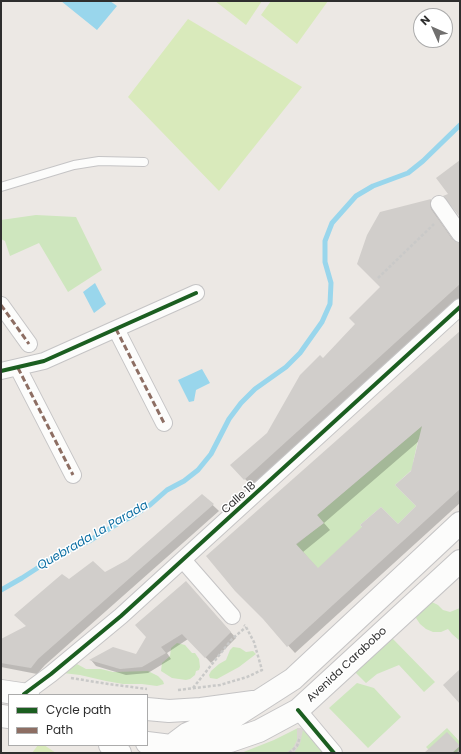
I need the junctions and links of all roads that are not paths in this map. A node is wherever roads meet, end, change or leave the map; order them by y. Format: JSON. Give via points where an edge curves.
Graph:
{"nodes":[{"id":1,"x":144,"y":162,"type":"dead end"},
{"id":2,"x":1,"y":187,"type":"edge"},
{"id":3,"x":443,"y":209,"type":"road end"},
{"id":4,"x":460,"y":234,"type":"edge"},
{"id":5,"x":196,"y":293,"type":"dead end"},
{"id":6,"x":1,"y":305,"type":"edge"},
{"id":7,"x":460,"y":308,"type":"edge"},
{"id":8,"x":116,"y":329,"type":"junction"},
{"id":9,"x":29,"y":344,"type":"dead end"},
{"id":10,"x":18,"y":368,"type":"junction"},
{"id":11,"x":1,"y":371,"type":"edge"},
{"id":12,"x":164,"y":423,"type":"dead end"},
{"id":13,"x":74,"y":475,"type":"dead end"},
{"id":14,"x":460,"y":523,"type":"edge"},
{"id":15,"x":183,"y":560,"type":"junction"},
{"id":16,"x":460,"y":561,"type":"edge"},
{"id":17,"x":232,"y":616,"type":"road end"},
{"id":18,"x":1,"y":691,"type":"edge"},
{"id":19,"x":20,"y":694,"type":"edge"},
{"id":20,"x":27,"y":694,"type":"edge"},
{"id":21,"x":148,"y":699,"type":"edge"},
{"id":22,"x":258,"y":701,"type":"junction"},
{"id":23,"x":298,"y":710,"type":"junction"},
{"id":24,"x":148,"y":743,"type":"edge"},
{"id":25,"x":111,"y":746,"type":"edge"},
{"id":26,"x":171,"y":750,"type":"edge"},
{"id":27,"x":120,"y":753,"type":"edge"},
{"id":28,"x":334,"y":753,"type":"edge"}],
"edges":[{"from":1,"to":2,"type":"lane","via":[[99,161],[74,165]]},
{"from":3,"to":4,"type":"street"},
{"from":5,"to":8,"type":"street"},
{"from":6,"to":9,"type":"street"},
{"from":7,"to":15,"type":"street","name":"Calle 18"},
{"from":8,"to":10,"type":"street","via":[[44,361]]},
{"from":8,"to":12,"type":"street"},
{"from":10,"to":11,"type":"street"},
{"from":10,"to":13,"type":"street"},
{"from":14,"to":22,"type":"main road","via":[[293,679]]},
{"from":15,"to":17,"type":"street"},
{"from":15,"to":20,"type":"street","name":"Calle 18","via":[[121,616]]},
{"from":16,"to":23,"type":"main road","name":"Avenida Carabobo"},
{"from":18,"to":19,"type":"main road"},
{"from":21,"to":22,"type":"main road","via":[[169,711]]},
{"from":22,"to":26,"type":"main road","via":[[226,722],[187,734]]},
{"from":23,"to":26,"type":"main road","name":"Avenida Carabobo","via":[[259,731],[230,742]]},
{"from":23,"to":28,"type":"street"},
{"from":24,"to":26,"type":"main road","name":"Avenida Carabobo"},
{"from":25,"to":27,"type":"main road"}]}
